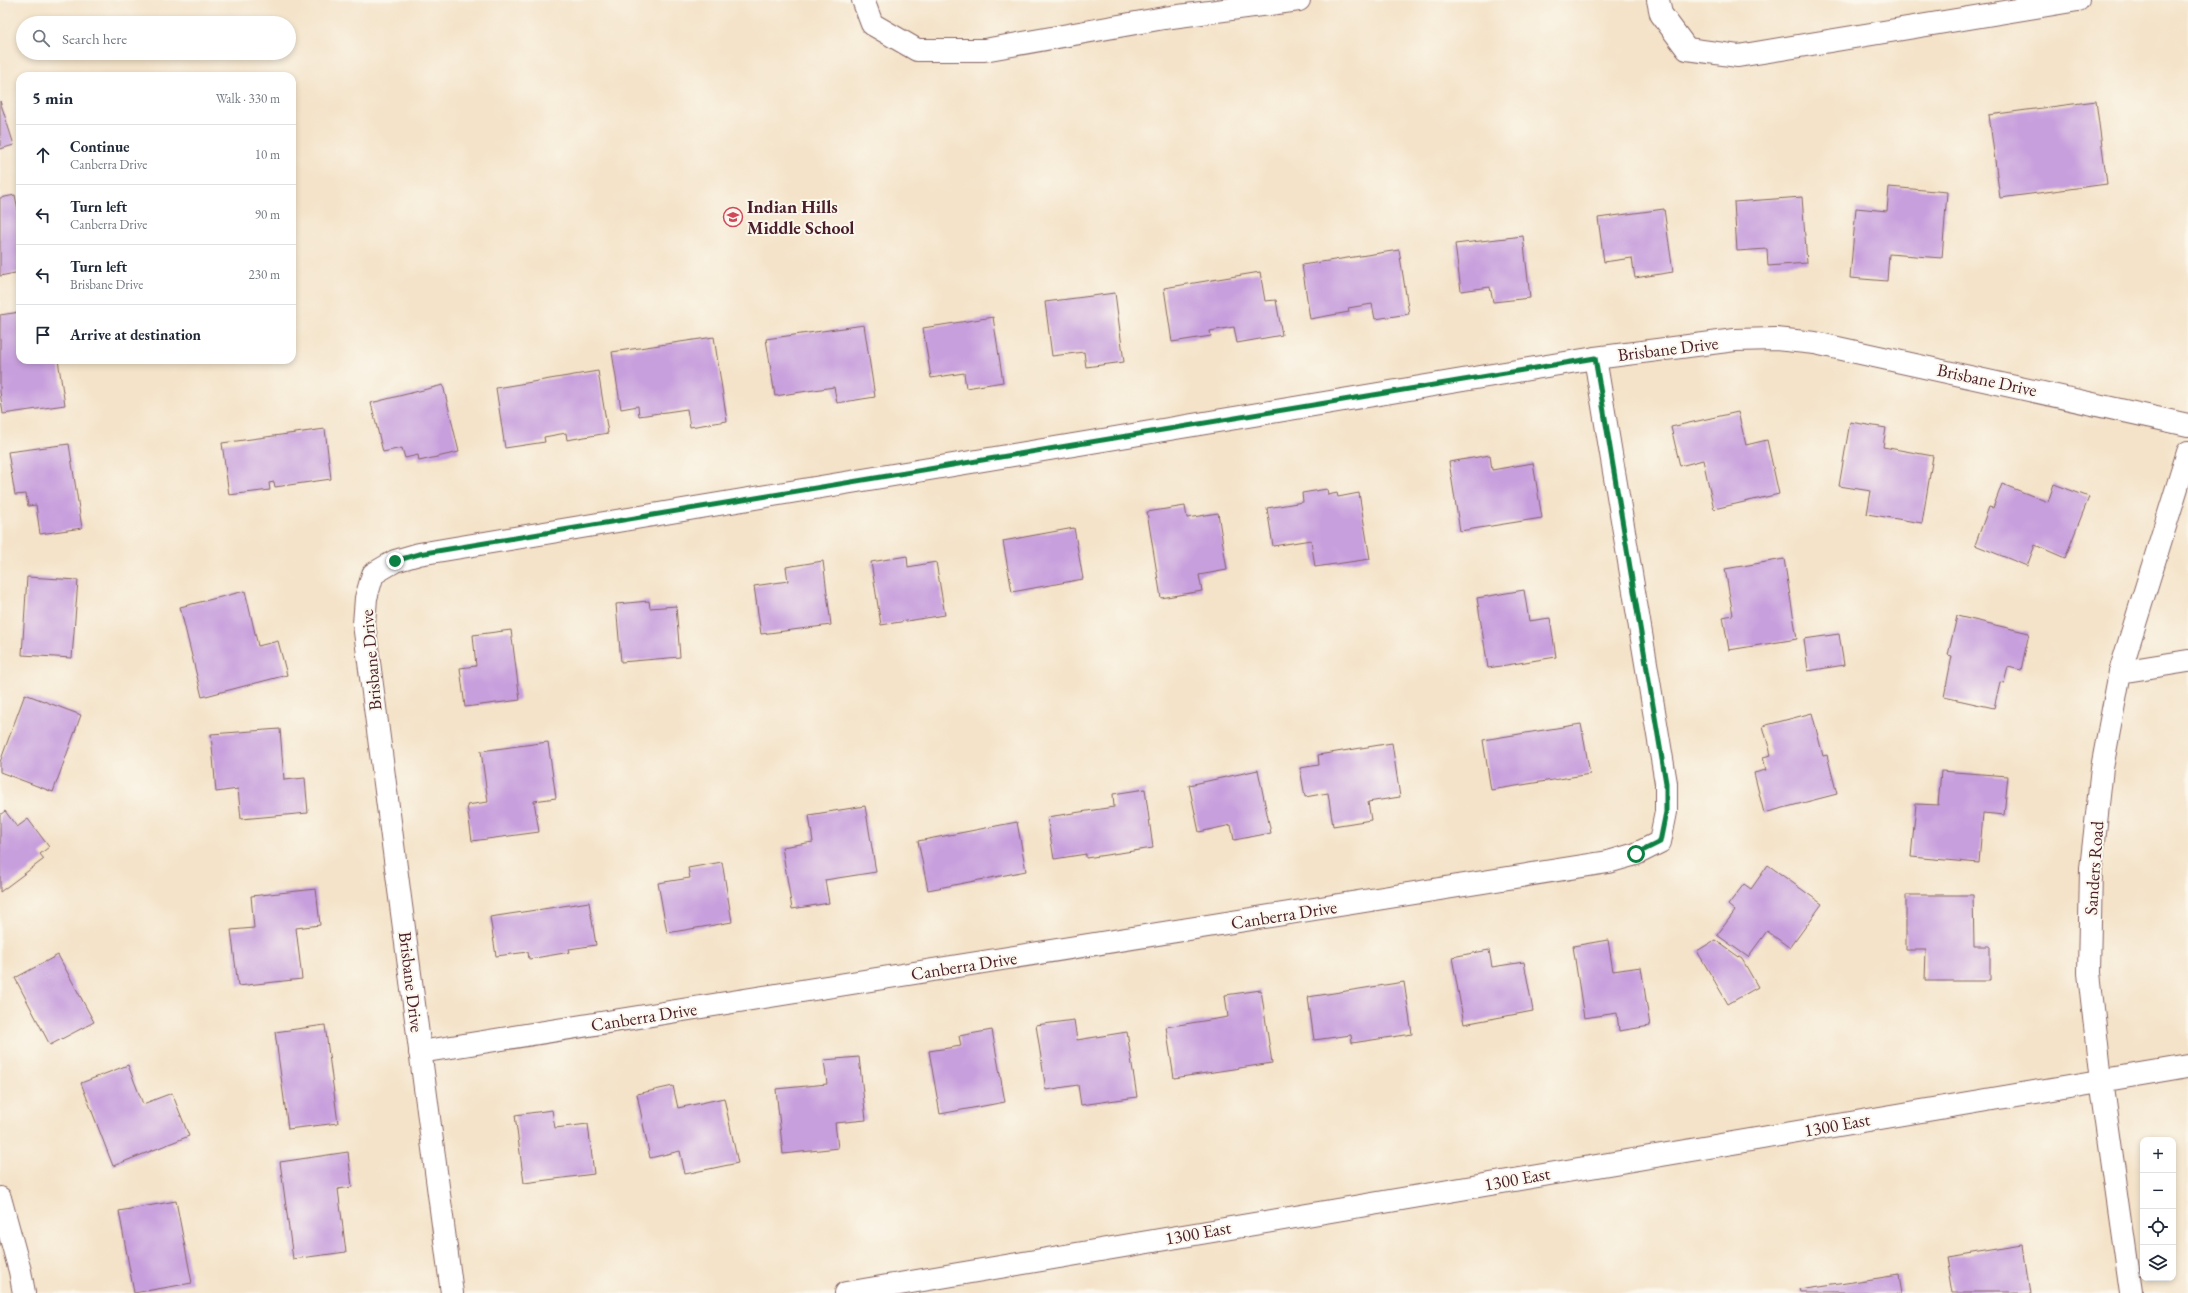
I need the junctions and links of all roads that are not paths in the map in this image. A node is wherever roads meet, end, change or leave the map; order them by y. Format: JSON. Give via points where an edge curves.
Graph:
{"nodes":[{"id":1,"x":862,"y":0,"type":"edge"},
{"id":2,"x":1299,"y":0,"type":"edge"},
{"id":3,"x":2078,"y":0,"type":"edge"},
{"id":4,"x":1659,"y":7,"type":"edge"},
{"id":5,"x":1595,"y":358,"type":"junction"},
{"id":6,"x":2188,"y":425,"type":"edge"},
{"id":7,"x":2188,"y":452,"type":"edge"},
{"id":8,"x":2188,"y":661,"type":"edge"},
{"id":9,"x":2120,"y":672,"type":"junction"},
{"id":10,"x":420,"y":1052,"type":"junction"},
{"id":11,"x":2188,"y":1066,"type":"edge"},
{"id":12,"x":2101,"y":1080,"type":"junction"},
{"id":13,"x":0,"y":1198,"type":"edge"},
{"id":14,"x":24,"y":1293,"type":"edge"},
{"id":15,"x":452,"y":1293,"type":"edge"},
{"id":16,"x":846,"y":1293,"type":"edge"},
{"id":17,"x":2131,"y":1293,"type":"edge"}],
"edges":[{"from":1,"to":2,"type":"street","via":[[872,24],[917,50],[984,50],[1164,18]]},
{"from":3,"to":4,"type":"street","via":[[1738,56],[1687,50]]},
{"from":5,"to":6,"type":"street","name":"Brisbane Drive","via":[[1735,340],[1776,339],[1815,343]]},
{"from":5,"to":10,"type":"street","name":"Brisbane Drive","via":[[419,554],[395,561],[373,574],[366,598],[364,624]]},
{"from":5,"to":10,"type":"street","name":"Canberra Drive","via":[[1666,783],[1666,812],[1660,842],[1636,854],[1608,862]]},
{"from":7,"to":9,"type":"street","name":"Sanders Road"},
{"from":8,"to":9,"type":"street"},
{"from":9,"to":12,"type":"street","name":"Sanders Road","via":[[2102,768],[2091,870],[2089,973]]},
{"from":10,"to":15,"type":"street","name":"Brisbane Drive"},
{"from":11,"to":12,"type":"street","name":"1300 East"},
{"from":12,"to":16,"type":"street","name":"1300 East"},
{"from":12,"to":17,"type":"street","name":"Sanders Road"},
{"from":13,"to":14,"type":"street"}]}
